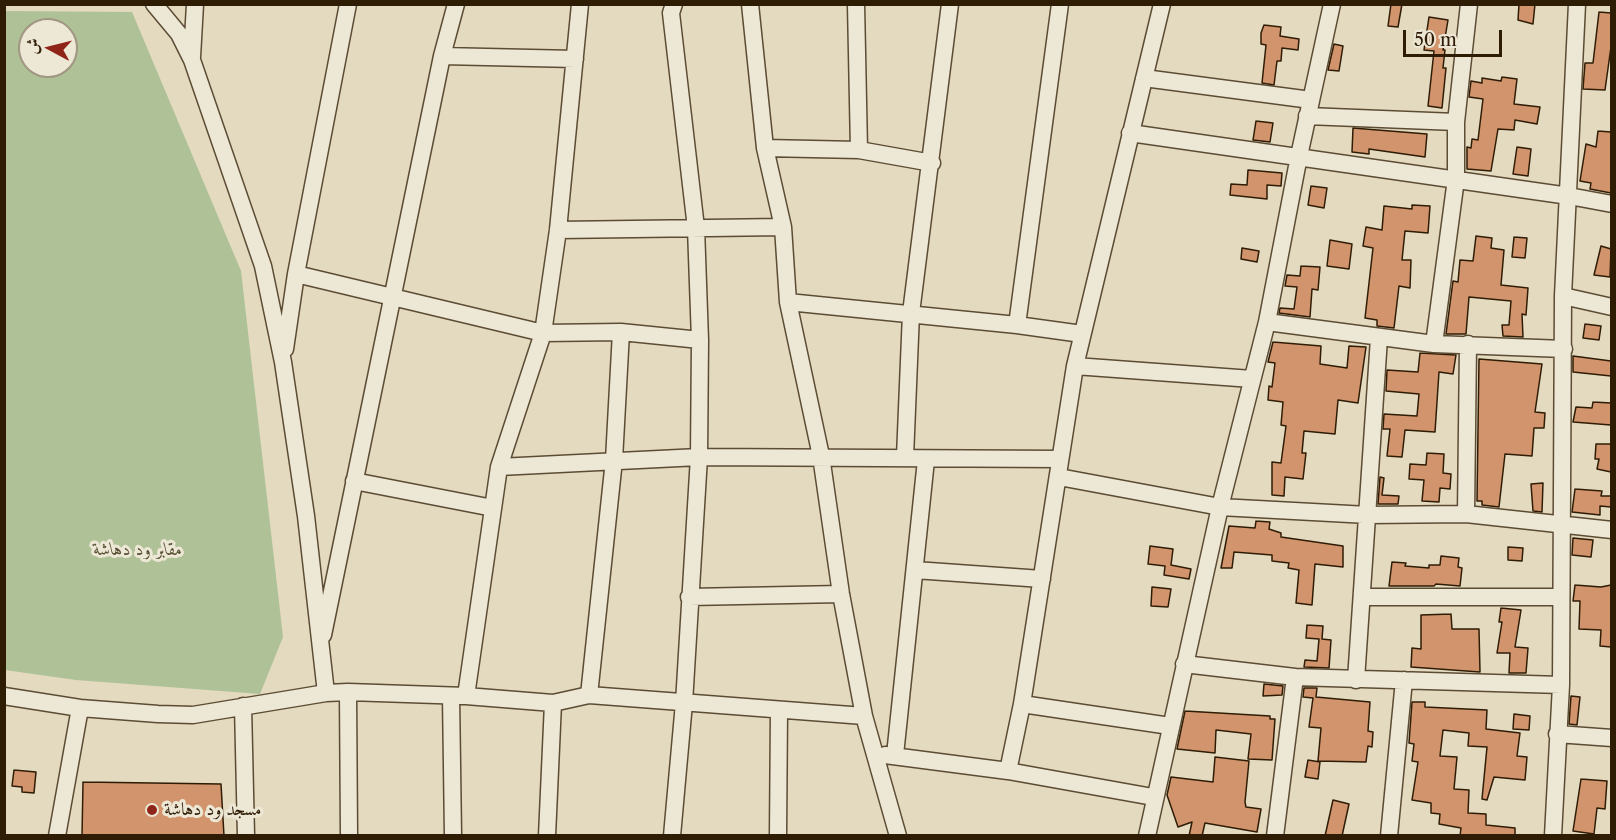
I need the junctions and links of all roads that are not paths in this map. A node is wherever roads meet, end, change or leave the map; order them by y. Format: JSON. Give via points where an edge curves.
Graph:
{"nodes":[{"id":1,"x":154,"y":4,"type":"edge"},
{"id":2,"x":195,"y":4,"type":"edge"},
{"id":3,"x":348,"y":4,"type":"edge"},
{"id":4,"x":456,"y":4,"type":"edge"},
{"id":5,"x":580,"y":4,"type":"edge"},
{"id":6,"x":674,"y":4,"type":"edge"},
{"id":7,"x":750,"y":4,"type":"edge"},
{"id":8,"x":856,"y":4,"type":"edge"},
{"id":9,"x":950,"y":4,"type":"edge"},
{"id":10,"x":1060,"y":4,"type":"edge"},
{"id":11,"x":1162,"y":4,"type":"edge"},
{"id":12,"x":1332,"y":4,"type":"edge"},
{"id":13,"x":1469,"y":4,"type":"edge"},
{"id":14,"x":1577,"y":4,"type":"edge"},
{"id":15,"x":442,"y":56,"type":"junction"},
{"id":16,"x":575,"y":59,"type":"junction"},
{"id":17,"x":192,"y":60,"type":"junction"},
{"id":18,"x":1144,"y":78,"type":"junction"},
{"id":19,"x":1309,"y":108,"type":"junction"},
{"id":20,"x":1456,"y":122,"type":"junction"},
{"id":21,"x":1130,"y":133,"type":"junction"},
{"id":22,"x":765,"y":148,"type":"junction"},
{"id":23,"x":859,"y":150,"type":"junction"},
{"id":24,"x":1299,"y":156,"type":"junction"},
{"id":25,"x":932,"y":163,"type":"junction"},
{"id":26,"x":1456,"y":179,"type":"junction"},
{"id":27,"x":1569,"y":196,"type":"junction"},
{"id":28,"x":1611,"y":204,"type":"edge"},
{"id":29,"x":783,"y":227,"type":"junction"},
{"id":30,"x":696,"y":228,"type":"junction"},
{"id":31,"x":558,"y":230,"type":"junction"},
{"id":32,"x":296,"y":274,"type":"junction"},
{"id":33,"x":1563,"y":296,"type":"junction"},
{"id":34,"x":393,"y":297,"type":"junction"},
{"id":35,"x":788,"y":302,"type":"junction"},
{"id":36,"x":1611,"y":307,"type":"edge"},
{"id":37,"x":911,"y":313,"type":"junction"},
{"id":38,"x":1267,"y":322,"type":"junction"},
{"id":39,"x":1017,"y":325,"type":"junction"},
{"id":40,"x":621,"y":332,"type":"junction"},
{"id":41,"x":543,"y":333,"type":"junction"},
{"id":42,"x":1082,"y":334,"type":"junction"},
{"id":43,"x":1379,"y":338,"type":"junction"},
{"id":44,"x":700,"y":340,"type":"junction"},
{"id":45,"x":1434,"y":344,"type":"junction"},
{"id":46,"x":1468,"y":344,"type":"junction"},
{"id":47,"x":1564,"y":349,"type":"junction"},
{"id":48,"x":283,"y":362,"type":"junction"},
{"id":49,"x":1075,"y":366,"type":"junction"},
{"id":50,"x":1252,"y":379,"type":"junction"},
{"id":51,"x":821,"y":456,"type":"junction"},
{"id":52,"x":905,"y":457,"type":"junction"},
{"id":53,"x":699,"y":458,"type":"junction"},
{"id":54,"x":1060,"y":459,"type":"junction"},
{"id":55,"x":614,"y":460,"type":"junction"},
{"id":56,"x":927,"y":460,"type":"junction"},
{"id":57,"x":499,"y":467,"type":"junction"},
{"id":58,"x":1059,"y":477,"type":"junction"},
{"id":59,"x":354,"y":481,"type":"junction"},
{"id":60,"x":1220,"y":507,"type":"junction"},
{"id":61,"x":493,"y":508,"type":"junction"},
{"id":62,"x":1466,"y":514,"type":"junction"},
{"id":63,"x":1368,"y":515,"type":"junction"},
{"id":64,"x":1563,"y":524,"type":"junction"},
{"id":65,"x":1611,"y":530,"type":"edge"},
{"id":66,"x":915,"y":570,"type":"junction"},
{"id":67,"x":1041,"y":579,"type":"junction"},
{"id":68,"x":841,"y":594,"type":"junction"},
{"id":69,"x":689,"y":597,"type":"junction"},
{"id":70,"x":1362,"y":597,"type":"junction"},
{"id":71,"x":1561,"y":597,"type":"junction"},
{"id":72,"x":320,"y":651,"type":"junction"},
{"id":73,"x":1184,"y":664,"type":"junction"},
{"id":74,"x":1295,"y":677,"type":"junction"},
{"id":75,"x":1356,"y":680,"type":"junction"},
{"id":76,"x":1404,"y":680,"type":"junction"},
{"id":77,"x":1561,"y":685,"type":"junction"},
{"id":78,"x":348,"y":692,"type":"junction"},
{"id":79,"x":326,"y":693,"type":"junction"},
{"id":80,"x":589,"y":695,"type":"junction"},
{"id":81,"x":4,"y":696,"type":"edge"},
{"id":82,"x":458,"y":696,"type":"junction"},
{"id":83,"x":553,"y":703,"type":"junction"},
{"id":84,"x":684,"y":703,"type":"junction"},
{"id":85,"x":1022,"y":704,"type":"junction"},
{"id":86,"x":243,"y":706,"type":"junction"},
{"id":87,"x":80,"y":708,"type":"junction"},
{"id":88,"x":779,"y":710,"type":"junction"},
{"id":89,"x":864,"y":716,"type":"junction"},
{"id":90,"x":1170,"y":726,"type":"junction"},
{"id":91,"x":1557,"y":734,"type":"junction"},
{"id":92,"x":1611,"y":738,"type":"edge"},
{"id":93,"x":895,"y":754,"type":"junction"},
{"id":94,"x":876,"y":755,"type":"junction"},
{"id":95,"x":1008,"y":771,"type":"junction"},
{"id":96,"x":1153,"y":797,"type":"junction"},
{"id":97,"x":57,"y":836,"type":"edge"},
{"id":98,"x":246,"y":836,"type":"edge"},
{"id":99,"x":349,"y":836,"type":"edge"},
{"id":100,"x":453,"y":836,"type":"edge"},
{"id":101,"x":547,"y":836,"type":"edge"},
{"id":102,"x":672,"y":836,"type":"edge"},
{"id":103,"x":778,"y":836,"type":"edge"},
{"id":104,"x":898,"y":836,"type":"edge"},
{"id":105,"x":1147,"y":836,"type":"edge"},
{"id":106,"x":1275,"y":836,"type":"edge"},
{"id":107,"x":1389,"y":836,"type":"edge"},
{"id":108,"x":1553,"y":836,"type":"edge"}],
"edges":[{"from":1,"to":17,"type":"street","via":[[179,34]]},
{"from":2,"to":17,"type":"street"},
{"from":3,"to":32,"type":"street"},
{"from":4,"to":15,"type":"street"},
{"from":5,"to":16,"type":"street"},
{"from":6,"to":30,"type":"street","via":[[671,13]]},
{"from":7,"to":22,"type":"street"},
{"from":8,"to":23,"type":"street"},
{"from":9,"to":25,"type":"street"},
{"from":10,"to":39,"type":"street"},
{"from":11,"to":18,"type":"street"},
{"from":12,"to":19,"type":"street"},
{"from":13,"to":20,"type":"street"},
{"from":14,"to":27,"type":"street"},
{"from":15,"to":16,"type":"street"},
{"from":15,"to":34,"type":"street"},
{"from":16,"to":31,"type":"street"},
{"from":17,"to":48,"type":"street","via":[[263,266]]},
{"from":18,"to":19,"type":"street"},
{"from":18,"to":21,"type":"street"},
{"from":19,"to":20,"type":"street"},
{"from":19,"to":24,"type":"street"},
{"from":20,"to":26,"type":"street"},
{"from":21,"to":24,"type":"street"},
{"from":21,"to":42,"type":"street"},
{"from":22,"to":23,"type":"street"},
{"from":22,"to":29,"type":"street"},
{"from":23,"to":25,"type":"street"},
{"from":24,"to":26,"type":"street"},
{"from":24,"to":38,"type":"street"},
{"from":25,"to":37,"type":"street"},
{"from":26,"to":27,"type":"street"},
{"from":26,"to":45,"type":"street"},
{"from":27,"to":28,"type":"street"},
{"from":27,"to":33,"type":"street"},
{"from":29,"to":30,"type":"street"},
{"from":29,"to":35,"type":"street"},
{"from":30,"to":31,"type":"street"},
{"from":30,"to":44,"type":"street"},
{"from":31,"to":41,"type":"street"},
{"from":32,"to":34,"type":"street"},
{"from":32,"to":48,"type":"street"},
{"from":33,"to":36,"type":"street"},
{"from":33,"to":47,"type":"street"},
{"from":34,"to":41,"type":"street"},
{"from":34,"to":59,"type":"street"},
{"from":35,"to":37,"type":"street"},
{"from":35,"to":51,"type":"street"},
{"from":37,"to":39,"type":"street"},
{"from":37,"to":52,"type":"street"},
{"from":38,"to":43,"type":"street"},
{"from":38,"to":50,"type":"street"},
{"from":39,"to":42,"type":"street"},
{"from":40,"to":41,"type":"street"},
{"from":40,"to":44,"type":"street"},
{"from":40,"to":55,"type":"street"},
{"from":41,"to":57,"type":"street"},
{"from":42,"to":49,"type":"street"},
{"from":43,"to":45,"type":"street"},
{"from":43,"to":63,"type":"street"},
{"from":44,"to":53,"type":"street"},
{"from":45,"to":46,"type":"street"},
{"from":46,"to":47,"type":"street"},
{"from":46,"to":62,"type":"street"},
{"from":47,"to":64,"type":"street"},
{"from":48,"to":72,"type":"street","via":[[306,516]]},
{"from":49,"to":50,"type":"street"},
{"from":49,"to":54,"type":"street"},
{"from":50,"to":60,"type":"street"},
{"from":51,"to":52,"type":"street"},
{"from":51,"to":53,"type":"street"},
{"from":51,"to":68,"type":"street"},
{"from":52,"to":56,"type":"street"},
{"from":53,"to":55,"type":"street"},
{"from":53,"to":69,"type":"street"},
{"from":54,"to":56,"type":"street"},
{"from":54,"to":58,"type":"street"},
{"from":55,"to":57,"type":"street"},
{"from":55,"to":80,"type":"street"},
{"from":56,"to":66,"type":"street"},
{"from":57,"to":61,"type":"street"},
{"from":58,"to":60,"type":"street"},
{"from":58,"to":67,"type":"street"},
{"from":59,"to":61,"type":"street"},
{"from":59,"to":72,"type":"street"},
{"from":60,"to":63,"type":"street"},
{"from":60,"to":73,"type":"street"},
{"from":61,"to":82,"type":"street"},
{"from":62,"to":63,"type":"street"},
{"from":62,"to":64,"type":"street"},
{"from":63,"to":70,"type":"street"},
{"from":64,"to":65,"type":"street"},
{"from":64,"to":71,"type":"street"},
{"from":66,"to":67,"type":"street"},
{"from":66,"to":93,"type":"street"},
{"from":67,"to":85,"type":"street"},
{"from":68,"to":69,"type":"street"},
{"from":68,"to":89,"type":"street"},
{"from":69,"to":84,"type":"street"},
{"from":70,"to":71,"type":"street"},
{"from":70,"to":75,"type":"street"},
{"from":71,"to":77,"type":"street"},
{"from":72,"to":79,"type":"street"},
{"from":73,"to":74,"type":"street"},
{"from":73,"to":90,"type":"street"},
{"from":74,"to":75,"type":"street"},
{"from":74,"to":106,"type":"street"},
{"from":75,"to":76,"type":"street"},
{"from":76,"to":77,"type":"street"},
{"from":76,"to":107,"type":"street"},
{"from":77,"to":91,"type":"street"},
{"from":78,"to":79,"type":"street"},
{"from":78,"to":82,"type":"street"},
{"from":78,"to":99,"type":"street"},
{"from":79,"to":86,"type":"street"},
{"from":80,"to":83,"type":"street"},
{"from":80,"to":84,"type":"street"},
{"from":81,"to":87,"type":"street"},
{"from":82,"to":83,"type":"street"},
{"from":82,"to":100,"type":"street"},
{"from":83,"to":101,"type":"street"},
{"from":84,"to":88,"type":"street"},
{"from":84,"to":102,"type":"street"},
{"from":85,"to":90,"type":"street"},
{"from":85,"to":95,"type":"street"},
{"from":86,"to":87,"type":"street","via":[[193,715]]},
{"from":86,"to":98,"type":"street"},
{"from":87,"to":97,"type":"street"},
{"from":88,"to":89,"type":"street"},
{"from":88,"to":103,"type":"street"},
{"from":89,"to":94,"type":"street"},
{"from":90,"to":96,"type":"street"},
{"from":91,"to":92,"type":"street"},
{"from":91,"to":108,"type":"street"},
{"from":93,"to":94,"type":"street"},
{"from":93,"to":95,"type":"street"},
{"from":94,"to":104,"type":"street"},
{"from":95,"to":96,"type":"street"},
{"from":96,"to":105,"type":"street"}]}
